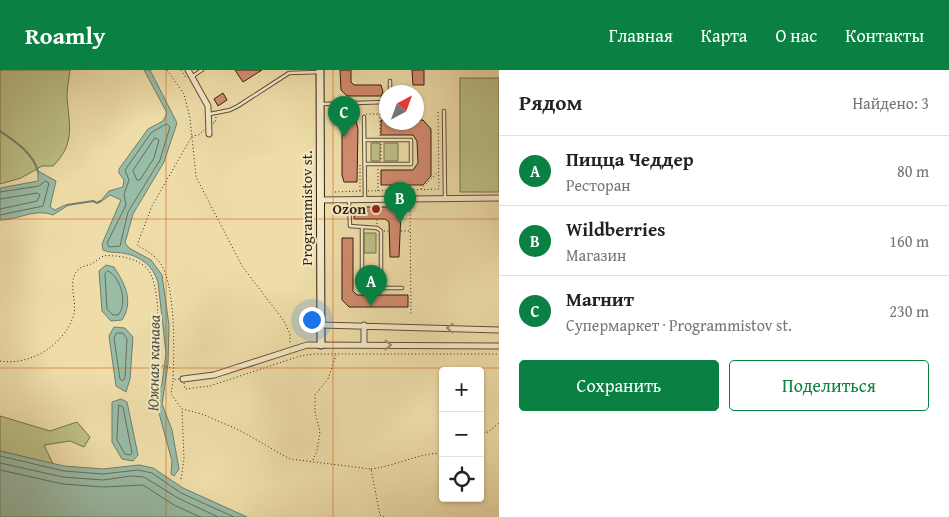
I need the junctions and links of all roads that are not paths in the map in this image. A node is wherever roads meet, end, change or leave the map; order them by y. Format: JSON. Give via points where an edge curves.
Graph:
{"nodes":[{"id":1,"x":188,"y":70,"type":"edge"},
{"id":2,"x":202,"y":70,"type":"edge"},
{"id":3,"x":320,"y":71,"type":"edge"},
{"id":4,"x":192,"y":76,"type":"junction"},
{"id":5,"x":390,"y":81,"type":"dead end"},
{"id":6,"x":390,"y":85,"type":"edge"},
{"id":7,"x":379,"y":102,"type":"edge"},
{"id":8,"x":320,"y":104,"type":"junction"},
{"id":9,"x":444,"y":111,"type":"dead end"},
{"id":10,"x":210,"y":114,"type":"junction"},
{"id":11,"x":364,"y":117,"type":"dead end"},
{"id":12,"x":209,"y":134,"type":"road end"},
{"id":13,"x":364,"y":140,"type":"junction"},
{"id":14,"x":365,"y":164,"type":"junction"},
{"id":15,"x":445,"y":198,"type":"junction"},
{"id":16,"x":499,"y":198,"type":"edge"},
{"id":17,"x":349,"y":199,"type":"junction"},
{"id":18,"x":365,"y":199,"type":"junction"},
{"id":19,"x":320,"y":200,"type":"junction"},
{"id":20,"x":362,"y":228,"type":"junction"},
{"id":21,"x":381,"y":288,"type":"junction"},
{"id":22,"x":402,"y":288,"type":"dead end"},
{"id":23,"x":321,"y":325,"type":"junction"},
{"id":24,"x":364,"y":325,"type":"junction"},
{"id":25,"x":499,"y":330,"type":"edge"},
{"id":26,"x":321,"y":345,"type":"junction"},
{"id":27,"x":364,"y":345,"type":"junction"},
{"id":28,"x":499,"y":346,"type":"edge"},
{"id":29,"x":184,"y":379,"type":"road end"}],
"edges":[{"from":1,"to":4,"type":"street"},
{"from":2,"to":4,"type":"lane"},
{"from":3,"to":8,"type":"street","name":"Programmistov st."},
{"from":3,"to":10,"type":"lane","via":[[289,73],[230,110]]},
{"from":4,"to":10,"type":"street"},
{"from":5,"to":6,"type":"lane"},
{"from":7,"to":8,"type":"lane"},
{"from":8,"to":19,"type":"street","name":"Programmistov st."},
{"from":9,"to":15,"type":"lane"},
{"from":10,"to":12,"type":"street"},
{"from":11,"to":13,"type":"lane"},
{"from":13,"to":14,"type":"lane"},
{"from":13,"to":14,"type":"lane","via":[[411,140],[411,164]]},
{"from":14,"to":18,"type":"lane"},
{"from":15,"to":16,"type":"street"},
{"from":15,"to":18,"type":"street"},
{"from":17,"to":18,"type":"street"},
{"from":17,"to":19,"type":"street"},
{"from":17,"to":20,"type":"lane","via":[[350,226]]},
{"from":19,"to":23,"type":"street","name":"Programmistov st."},
{"from":20,"to":21,"type":"lane","via":[[381,231]]},
{"from":20,"to":21,"type":"lane","via":[[362,284],[365,288]]},
{"from":21,"to":22,"type":"lane"},
{"from":23,"to":24,"type":"street"},
{"from":23,"to":26,"type":"street","name":"Programmistov st."},
{"from":25,"to":24,"type":"street","one_way":true},
{"from":24,"to":27,"type":"street"},
{"from":26,"to":27,"type":"street"},
{"from":26,"to":29,"type":"street","via":[[307,345],[214,376]]},
{"from":27,"to":28,"type":"street","one_way":true}]}
